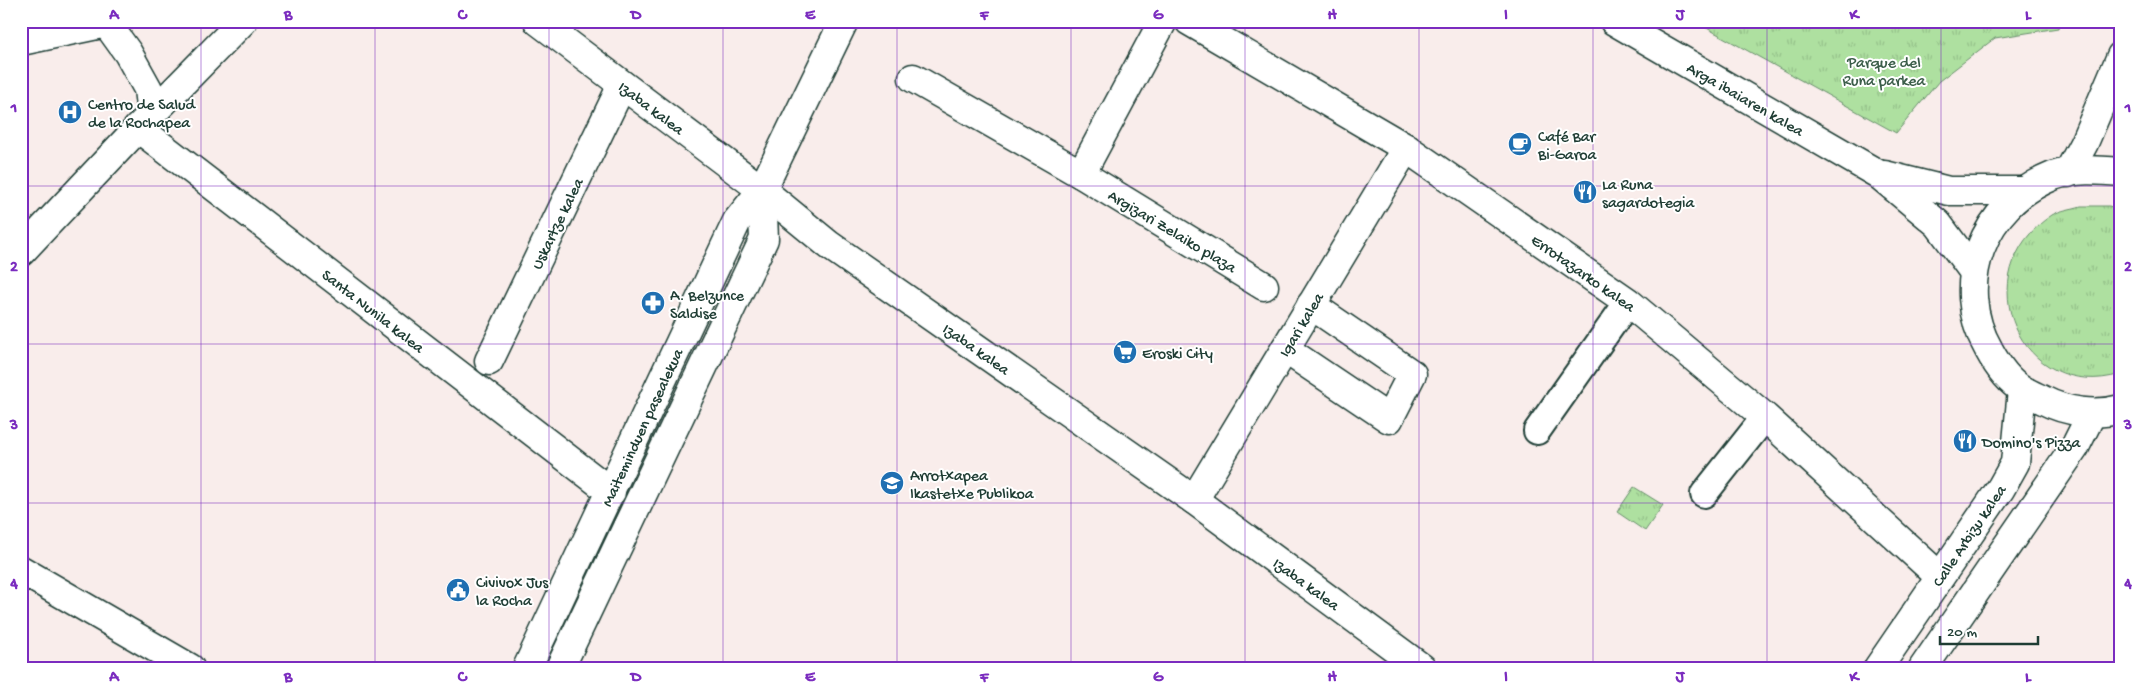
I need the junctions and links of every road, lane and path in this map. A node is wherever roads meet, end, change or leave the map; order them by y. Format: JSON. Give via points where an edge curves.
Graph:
{"nodes":[{"id":1,"x":243,"y":21,"type":"edge"},
{"id":2,"x":538,"y":21,"type":"edge"},
{"id":3,"x":844,"y":21,"type":"edge"},
{"id":4,"x":1162,"y":21,"type":"edge"},
{"id":5,"x":1189,"y":21,"type":"edge"},
{"id":6,"x":1614,"y":21,"type":"edge"},
{"id":7,"x":108,"y":22,"type":"edge"},
{"id":8,"x":21,"y":41,"type":"edge"},
{"id":9,"x":2121,"y":56,"type":"edge"},
{"id":10,"x":913,"y":78,"type":"dead end"},
{"id":11,"x":622,"y":85,"type":"junction"},
{"id":12,"x":144,"y":122,"type":"junction"},
{"id":13,"x":1406,"y":148,"type":"junction"},
{"id":14,"x":2121,"y":172,"type":"edge"},
{"id":15,"x":2068,"y":173,"type":"junction"},
{"id":16,"x":1081,"y":174,"type":"junction"},
{"id":17,"x":1878,"y":174,"type":"junction"},
{"id":18,"x":762,"y":190,"type":"junction"},
{"id":19,"x":2024,"y":191,"type":"junction"},
{"id":20,"x":21,"y":252,"type":"edge"},
{"id":21,"x":1974,"y":271,"type":"junction"},
{"id":22,"x":1264,"y":286,"type":"dead end"},
{"id":23,"x":1628,"y":302,"type":"junction"},
{"id":24,"x":1311,"y":306,"type":"junction"},
{"id":25,"x":1285,"y":349,"type":"junction"},
{"id":26,"x":489,"y":361,"type":"dead end"},
{"id":27,"x":2022,"y":390,"type":"junction"},
{"id":28,"x":2121,"y":409,"type":"edge"},
{"id":29,"x":2092,"y":412,"type":"junction"},
{"id":30,"x":1765,"y":417,"type":"junction"},
{"id":31,"x":1537,"y":431,"type":"dead end"},
{"id":32,"x":611,"y":492,"type":"junction"},
{"id":33,"x":1704,"y":494,"type":"dead end"},
{"id":34,"x":1194,"y":500,"type":"junction"},
{"id":35,"x":21,"y":570,"type":"edge"},
{"id":36,"x":1939,"y":576,"type":"junction"},
{"id":37,"x":190,"y":668,"type":"edge"},
{"id":38,"x":527,"y":668,"type":"edge"},
{"id":39,"x":560,"y":668,"type":"edge"},
{"id":40,"x":1422,"y":668,"type":"edge"},
{"id":41,"x":1878,"y":668,"type":"edge"},
{"id":42,"x":1923,"y":668,"type":"edge"}],
"edges":[{"from":1,"to":12,"type":"street"},
{"from":2,"to":11,"type":"street","name":"Izaba kalea"},
{"from":3,"to":18,"type":"street","name":"Maiteminduen pasealekua"},
{"from":4,"to":16,"type":"street"},
{"from":5,"to":13,"type":"street","name":"Errotazarko kalea"},
{"from":6,"to":17,"type":"street","name":"Arga ibaiaren kalea"},
{"from":7,"to":8,"type":"street"},
{"from":7,"to":12,"type":"street","via":[[148,89]]},
{"from":9,"to":15,"type":"street"},
{"from":10,"to":16,"type":"street","name":"Argizari Zelaiko plaza"},
{"from":11,"to":18,"type":"street","name":"Izaba kalea"},
{"from":11,"to":26,"type":"street","name":"Uskartze kalea"},
{"from":12,"to":20,"type":"street"},
{"from":12,"to":32,"type":"street","name":"Santa Nunila kalea"},
{"from":13,"to":23,"type":"street","name":"Errotazarko kalea"},
{"from":13,"to":24,"type":"street","name":"Igari kalea"},
{"from":14,"to":15,"type":"street","via":[[2088,169]]},
{"from":15,"to":19,"type":"street","via":[[2054,176]]},
{"from":16,"to":22,"type":"street","name":"Argizari Zelaiko plaza"},
{"from":17,"to":19,"type":"street","name":"Arga ibaiaren kalea","via":[[1949,191]]},
{"from":17,"to":21,"type":"street","name":"Arga ibaiaren kalea","via":[[1938,224]]},
{"from":18,"to":32,"type":"street","name":"Maiteminduen pasealekua","via":[[737,221]]},
{"from":18,"to":34,"type":"street","name":"Izaba kalea","via":[[829,245]]},
{"from":18,"to":39,"type":"street","name":"Maiteminduen pasealekua","via":[[764,239]]},
{"from":19,"to":21,"type":"street","via":[[2000,212],[1983,240]]},
{"from":21,"to":27,"type":"street","via":[[1972,305],[1981,337],[1998,366]]},
{"from":23,"to":30,"type":"street","name":"Errotazarko kalea"},
{"from":23,"to":31,"type":"street"},
{"from":24,"to":25,"type":"street","name":"Igari kalea"},
{"from":24,"to":25,"type":"street","via":[[1412,374],[1389,419]]},
{"from":25,"to":34,"type":"street","name":"Igari kalea"},
{"from":27,"to":29,"type":"street","via":[[2056,406]]},
{"from":27,"to":36,"type":"street","name":"Calle Arbizu kalea","via":[[2015,462],[2001,488]]},
{"from":28,"to":29,"type":"street"},
{"from":29,"to":42,"type":"street","via":[[2075,447]]},
{"from":30,"to":33,"type":"street"},
{"from":30,"to":36,"type":"street","name":"Errotazarko kalea"},
{"from":32,"to":38,"type":"street","name":"Maiteminduen pasealekua"},
{"from":34,"to":40,"type":"street","name":"Izaba kalea"},
{"from":35,"to":37,"type":"street"},
{"from":36,"to":41,"type":"street","name":"Calle Arbizu kalea"}]}
